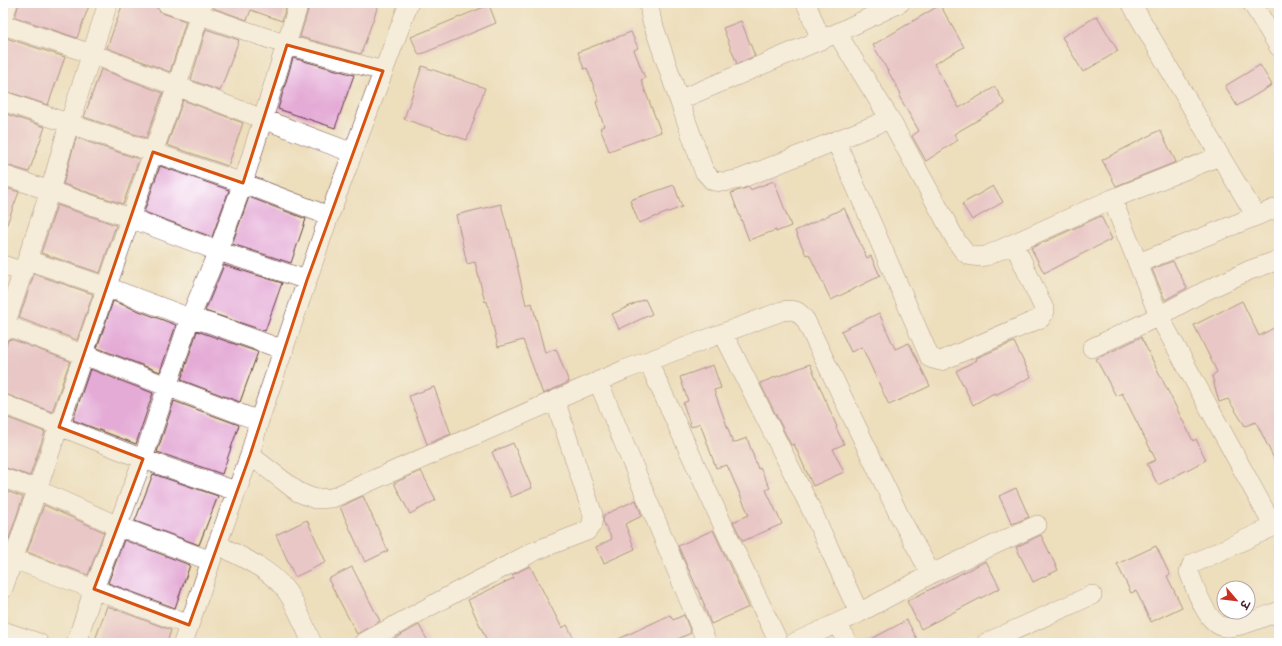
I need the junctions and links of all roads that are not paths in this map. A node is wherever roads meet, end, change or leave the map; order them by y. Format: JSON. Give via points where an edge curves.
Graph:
{"nodes":[{"id":1,"x":8,"y":3,"type":"edge"},
{"id":2,"x":108,"y":3,"type":"edge"},
{"id":3,"x":166,"y":3,"type":"edge"},
{"id":4,"x":300,"y":3,"type":"edge"},
{"id":5,"x":409,"y":3,"type":"edge"},
{"id":6,"x":649,"y":3,"type":"edge"},
{"id":7,"x":806,"y":3,"type":"edge"},
{"id":8,"x":900,"y":3,"type":"edge"},
{"id":9,"x":1131,"y":3,"type":"edge"},
{"id":10,"x":1252,"y":3,"type":"edge"},
{"id":11,"x":201,"y":9,"type":"edge"},
{"id":12,"x":3,"y":17,"type":"edge"},
{"id":13,"x":3,"y":25,"type":"edge"},
{"id":14,"x":829,"y":37,"type":"junction"},
{"id":15,"x":287,"y":45,"type":"junction"},
{"id":16,"x":1279,"y":47,"type":"edge"},
{"id":17,"x":92,"y":54,"type":"junction"},
{"id":18,"x":383,"y":72,"type":"junction"},
{"id":19,"x":177,"y":86,"type":"junction"},
{"id":20,"x":679,"y":100,"type":"junction"},
{"id":21,"x":3,"y":101,"type":"edge"},
{"id":22,"x":264,"y":118,"type":"junction"},
{"id":23,"x":890,"y":119,"type":"junction"},
{"id":24,"x":69,"y":124,"type":"junction"},
{"id":25,"x":836,"y":141,"type":"junction"},
{"id":26,"x":153,"y":152,"type":"junction"},
{"id":27,"x":353,"y":153,"type":"junction"},
{"id":28,"x":1220,"y":156,"type":"junction"},
{"id":29,"x":3,"y":175,"type":"edge"},
{"id":30,"x":242,"y":183,"type":"junction"},
{"id":31,"x":50,"y":191,"type":"junction"},
{"id":32,"x":1112,"y":199,"type":"junction"},
{"id":33,"x":1279,"y":207,"type":"edge"},
{"id":34,"x":329,"y":216,"type":"junction"},
{"id":35,"x":1256,"y":216,"type":"junction"},
{"id":36,"x":130,"y":218,"type":"junction"},
{"id":37,"x":1014,"y":244,"type":"junction"},
{"id":38,"x":218,"y":251,"type":"junction"},
{"id":39,"x":1279,"y":260,"type":"edge"},
{"id":40,"x":1138,"y":263,"type":"junction"},
{"id":41,"x":3,"y":265,"type":"edge"},
{"id":42,"x":25,"y":266,"type":"junction"},
{"id":43,"x":307,"y":280,"type":"junction"},
{"id":44,"x":107,"y":287,"type":"junction"},
{"id":45,"x":1160,"y":316,"type":"junction"},
{"id":46,"x":190,"y":318,"type":"junction"},
{"id":47,"x":4,"y":328,"type":"edge"},
{"id":48,"x":723,"y":333,"type":"junction"},
{"id":49,"x":1092,"y":348,"type":"dead end"},
{"id":50,"x":284,"y":350,"type":"junction"},
{"id":51,"x":84,"y":354,"type":"junction"},
{"id":52,"x":648,"y":361,"type":"junction"},
{"id":53,"x":598,"y":381,"type":"junction"},
{"id":54,"x":167,"y":386,"type":"junction"},
{"id":55,"x":555,"y":400,"type":"junction"},
{"id":56,"x":3,"y":404,"type":"edge"},
{"id":57,"x":259,"y":421,"type":"junction"},
{"id":58,"x":59,"y":427,"type":"junction"},
{"id":59,"x":250,"y":456,"type":"junction"},
{"id":60,"x":143,"y":459,"type":"junction"},
{"id":61,"x":3,"y":478,"type":"edge"},
{"id":62,"x":38,"y":490,"type":"junction"},
{"id":63,"x":236,"y":491,"type":"junction"},
{"id":64,"x":1037,"y":525,"type":"dead end"},
{"id":65,"x":118,"y":526,"type":"junction"},
{"id":66,"x":1278,"y":526,"type":"edge"},
{"id":67,"x":214,"y":552,"type":"junction"},
{"id":68,"x":8,"y":557,"type":"edge"},
{"id":69,"x":931,"y":574,"type":"junction"},
{"id":70,"x":3,"y":589,"type":"edge"},
{"id":71,"x":94,"y":589,"type":"junction"},
{"id":72,"x":1092,"y":595,"type":"dead end"},
{"id":73,"x":1279,"y":611,"type":"edge"},
{"id":74,"x":859,"y":613,"type":"junction"},
{"id":75,"x":838,"y":623,"type":"junction"},
{"id":76,"x":189,"y":625,"type":"junction"},
{"id":77,"x":3,"y":631,"type":"edge"},
{"id":78,"x":39,"y":643,"type":"edge"},
{"id":79,"x":76,"y":643,"type":"edge"},
{"id":80,"x":183,"y":643,"type":"edge"},
{"id":81,"x":312,"y":643,"type":"edge"},
{"id":82,"x":363,"y":643,"type":"edge"},
{"id":83,"x":707,"y":643,"type":"edge"},
{"id":84,"x":779,"y":643,"type":"edge"},
{"id":85,"x":794,"y":643,"type":"edge"},
{"id":86,"x":847,"y":643,"type":"edge"},
{"id":87,"x":986,"y":643,"type":"edge"}],
"edges":[{"from":1,"to":12,"type":"street"},
{"from":2,"to":17,"type":"street"},
{"from":3,"to":11,"type":"street"},
{"from":4,"to":15,"type":"street"},
{"from":5,"to":18,"type":"street"},
{"from":6,"to":20,"type":"street","via":[[651,18]]},
{"from":7,"to":14,"type":"street"},
{"from":8,"to":14,"type":"street"},
{"from":9,"to":28,"type":"street"},
{"from":10,"to":16,"type":"street"},
{"from":11,"to":15,"type":"street"},
{"from":11,"to":19,"type":"street"},
{"from":13,"to":17,"type":"street"},
{"from":14,"to":20,"type":"street"},
{"from":14,"to":23,"type":"street"},
{"from":15,"to":18,"type":"street"},
{"from":15,"to":22,"type":"street"},
{"from":17,"to":19,"type":"street"},
{"from":17,"to":24,"type":"street"},
{"from":18,"to":27,"type":"street"},
{"from":19,"to":22,"type":"street"},
{"from":19,"to":26,"type":"street"},
{"from":20,"to":25,"type":"street","via":[[704,171],[713,181],[740,179]]},
{"from":21,"to":24,"type":"street"},
{"from":22,"to":27,"type":"street"},
{"from":22,"to":30,"type":"street"},
{"from":23,"to":25,"type":"street"},
{"from":23,"to":37,"type":"street","via":[[956,242],[964,252],[973,258],[986,256]]},
{"from":24,"to":26,"type":"street"},
{"from":24,"to":31,"type":"street"},
{"from":25,"to":37,"type":"street","via":[[930,358],[941,361],[1041,318],[1045,312]]},
{"from":26,"to":30,"type":"street"},
{"from":26,"to":36,"type":"street"},
{"from":27,"to":34,"type":"street"},
{"from":28,"to":32,"type":"street"},
{"from":28,"to":35,"type":"street"},
{"from":29,"to":31,"type":"street"},
{"from":30,"to":34,"type":"street"},
{"from":30,"to":38,"type":"street"},
{"from":31,"to":36,"type":"street"},
{"from":31,"to":42,"type":"street"},
{"from":32,"to":37,"type":"street"},
{"from":32,"to":40,"type":"street"},
{"from":33,"to":35,"type":"street"},
{"from":34,"to":43,"type":"street"},
{"from":35,"to":40,"type":"street"},
{"from":36,"to":38,"type":"street"},
{"from":36,"to":44,"type":"street"},
{"from":38,"to":43,"type":"street"},
{"from":38,"to":46,"type":"street"},
{"from":39,"to":45,"type":"street","via":[[1204,291]]},
{"from":40,"to":45,"type":"street"},
{"from":41,"to":42,"type":"street"},
{"from":42,"to":44,"type":"street"},
{"from":42,"to":47,"type":"street"},
{"from":43,"to":50,"type":"street"},
{"from":44,"to":46,"type":"street"},
{"from":44,"to":51,"type":"street"},
{"from":45,"to":49,"type":"street"},
{"from":45,"to":66,"type":"street","via":[[1269,518]]},
{"from":46,"to":50,"type":"street"},
{"from":46,"to":54,"type":"street"},
{"from":47,"to":51,"type":"street"},
{"from":48,"to":52,"type":"street"},
{"from":48,"to":69,"type":"street","via":[[782,311],[799,312],[806,321],[900,517]]},
{"from":48,"to":74,"type":"street","via":[[811,509]]},
{"from":50,"to":57,"type":"street"},
{"from":51,"to":54,"type":"street"},
{"from":51,"to":58,"type":"street"},
{"from":52,"to":53,"type":"street"},
{"from":52,"to":84,"type":"street"},
{"from":53,"to":55,"type":"street"},
{"from":53,"to":83,"type":"street"},
{"from":54,"to":57,"type":"street"},
{"from":54,"to":60,"type":"street"},
{"from":55,"to":59,"type":"street","via":[[332,498],[316,499],[298,492]]},
{"from":55,"to":82,"type":"street","via":[[593,515],[592,524],[587,531],[528,554]]},
{"from":56,"to":58,"type":"street"},
{"from":57,"to":59,"type":"street"},
{"from":58,"to":60,"type":"street"},
{"from":58,"to":62,"type":"street"},
{"from":59,"to":63,"type":"street"},
{"from":60,"to":63,"type":"street"},
{"from":60,"to":65,"type":"street"},
{"from":61,"to":62,"type":"street"},
{"from":62,"to":65,"type":"street"},
{"from":62,"to":68,"type":"street"},
{"from":63,"to":67,"type":"street"},
{"from":64,"to":69,"type":"street"},
{"from":65,"to":67,"type":"street"},
{"from":65,"to":71,"type":"street"},
{"from":66,"to":73,"type":"street","via":[[1192,564],[1189,572],[1198,596],[1212,620],[1218,625],[1226,628],[1236,626]]},
{"from":67,"to":76,"type":"street"},
{"from":67,"to":81,"type":"street","via":[[262,568],[285,588]]},
{"from":68,"to":70,"type":"street"},
{"from":68,"to":71,"type":"street"},
{"from":69,"to":74,"type":"street"},
{"from":71,"to":76,"type":"street"},
{"from":71,"to":79,"type":"street"},
{"from":72,"to":87,"type":"street"},
{"from":74,"to":75,"type":"street"},
{"from":75,"to":85,"type":"street"},
{"from":75,"to":86,"type":"street"},
{"from":76,"to":80,"type":"street"},
{"from":77,"to":78,"type":"street"}]}
